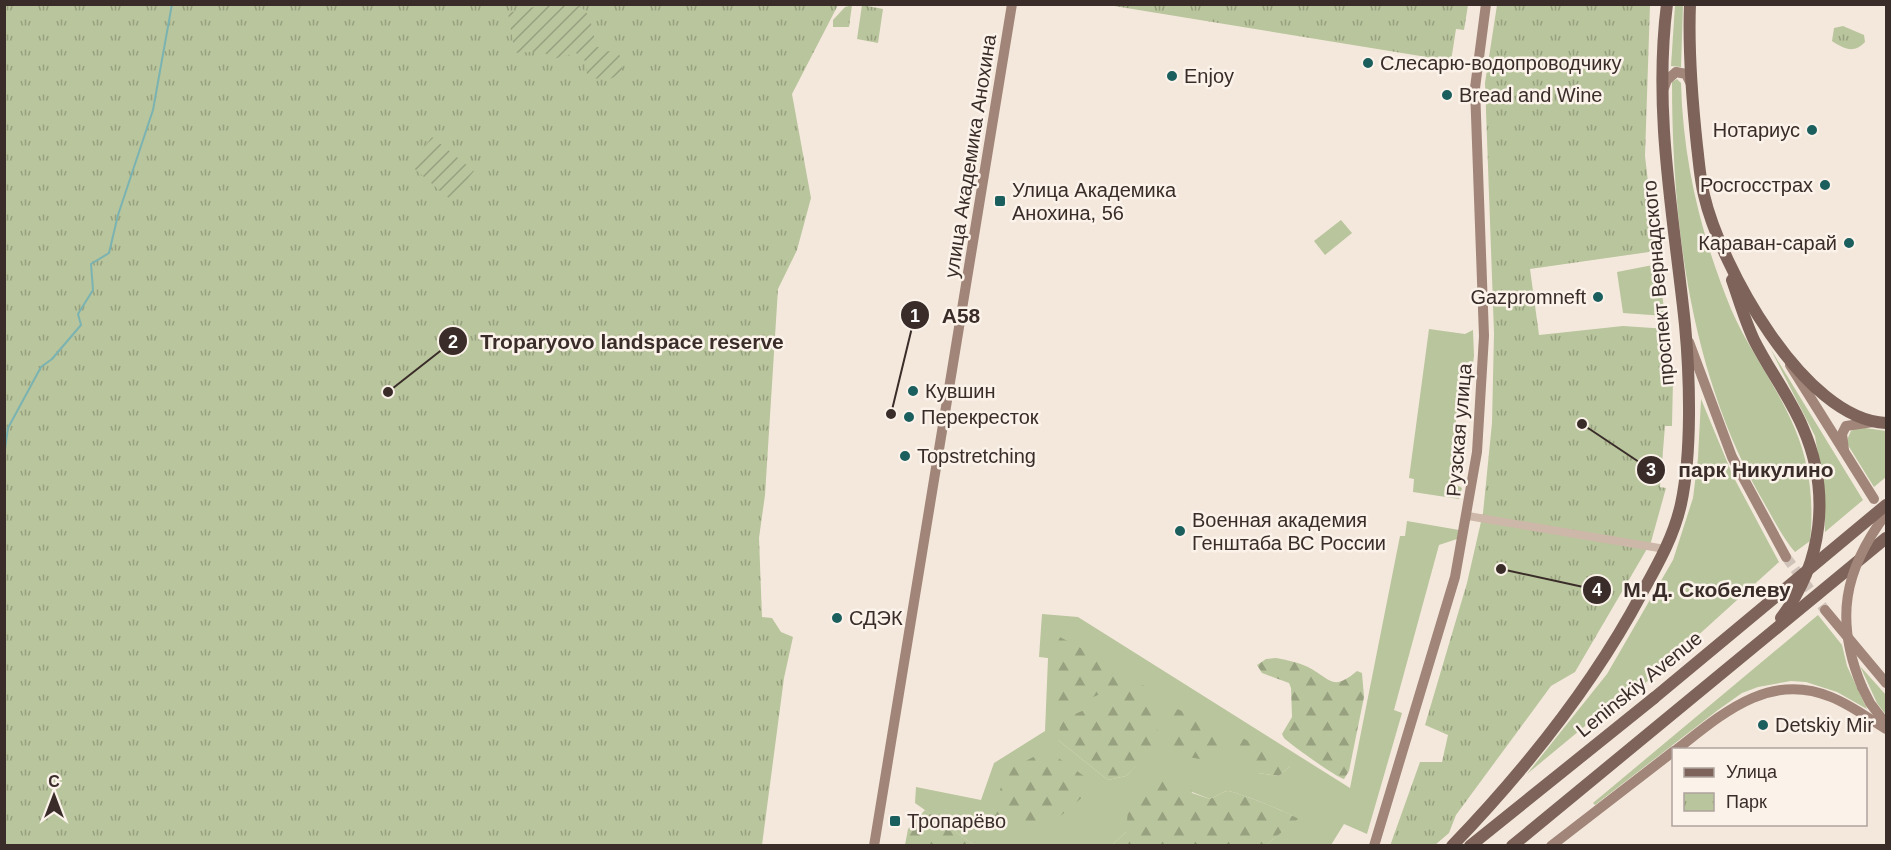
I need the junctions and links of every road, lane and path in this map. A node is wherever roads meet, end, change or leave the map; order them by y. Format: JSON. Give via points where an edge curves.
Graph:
{"nodes":[{"id":1,"x":1012,"y":4,"type":"edge"},
{"id":2,"x":1486,"y":4,"type":"edge"},
{"id":3,"x":1667,"y":4,"type":"edge"},
{"id":4,"x":1690,"y":4,"type":"edge"},
{"id":5,"x":1692,"y":87,"type":"junction"},
{"id":6,"x":1664,"y":88,"type":"junction"},
{"id":7,"x":1719,"y":242,"type":"junction"},
{"id":8,"x":1685,"y":324,"type":"junction"},
{"id":9,"x":1785,"y":355,"type":"junction"},
{"id":10,"x":1883,"y":423,"type":"edge"},
{"id":11,"x":1847,"y":458,"type":"junction"},
{"id":12,"x":1874,"y":499,"type":"dead end"},
{"id":13,"x":1887,"y":505,"type":"edge"},
{"id":14,"x":1887,"y":514,"type":"edge"},
{"id":15,"x":1468,"y":516,"type":"junction"},
{"id":16,"x":1887,"y":538,"type":"edge"},
{"id":17,"x":1665,"y":549,"type":"junction"},
{"id":18,"x":1786,"y":557,"type":"tunnel mouth"},
{"id":19,"x":1825,"y":610,"type":"tunnel mouth"},
{"id":20,"x":1768,"y":636,"type":"junction"},
{"id":21,"x":1887,"y":683,"type":"edge"},
{"id":22,"x":1887,"y":724,"type":"edge"},
{"id":23,"x":1887,"y":729,"type":"edge"},
{"id":24,"x":1678,"y":748,"type":"edge"},
{"id":25,"x":1672,"y":752,"type":"edge"},
{"id":26,"x":874,"y":846,"type":"edge"},
{"id":27,"x":1374,"y":846,"type":"edge"},
{"id":28,"x":1452,"y":846,"type":"edge"},
{"id":29,"x":1470,"y":846,"type":"edge"},
{"id":30,"x":1512,"y":846,"type":"edge"},
{"id":31,"x":1551,"y":846,"type":"edge"}],
"edges":[{"from":1,"to":26,"type":"street","name":"улица Академика Анохина"},
{"from":2,"to":15,"type":"street","name":"Рузская улица","via":[[1475,88],[1483,377]]},
{"from":3,"to":6,"type":"main road","name":"проспект Вернадского"},
{"from":4,"to":5,"type":"main road"},
{"from":5,"to":6,"type":"street","via":[[1686,75],[1676,72]]},
{"from":5,"to":7,"type":"main road","via":[[1703,193]]},
{"from":6,"to":8,"type":"main road","name":"проспект Вернадского","via":[[1668,189]]},
{"from":7,"to":9,"type":"main road"},
{"from":7,"to":20,"type":"main road","via":[[1749,329],[1803,428],[1818,485],[1819,528],[1811,566],[1798,596]]},
{"from":8,"to":17,"type":"main road","name":"проспект Вернадского","via":[[1686,470],[1681,505]]},
{"from":8,"to":18,"type":"street","via":[[1723,438]]},
{"from":9,"to":10,"type":"main road","via":[[1834,403]]},
{"from":9,"to":11,"type":"street"},
{"from":10,"to":11,"type":"street","via":[[1846,426],[1842,440]]},
{"from":11,"to":12,"type":"street"},
{"from":13,"to":29,"type":"main road","name":"Leninskiy Avenue","bridge":true},
{"from":14,"to":22,"type":"street","bridge":true,"via":[[1856,562],[1846,602],[1847,639],[1862,687]]},
{"from":15,"to":17,"type":"street"},
{"from":15,"to":27,"type":"street","name":"Рузская улица","via":[[1453,587]]},
{"from":16,"to":20,"type":"main road"},
{"from":17,"to":28,"type":"main road","name":"проспект Вернадского","via":[[1587,685],[1512,781]]},
{"from":19,"to":21,"type":"street"},
{"from":20,"to":30,"type":"main road"},
{"from":23,"to":24,"type":"street","via":[[1824,694],[1801,688],[1780,689],[1739,702]]},
{"from":25,"to":31,"type":"street"}]}
